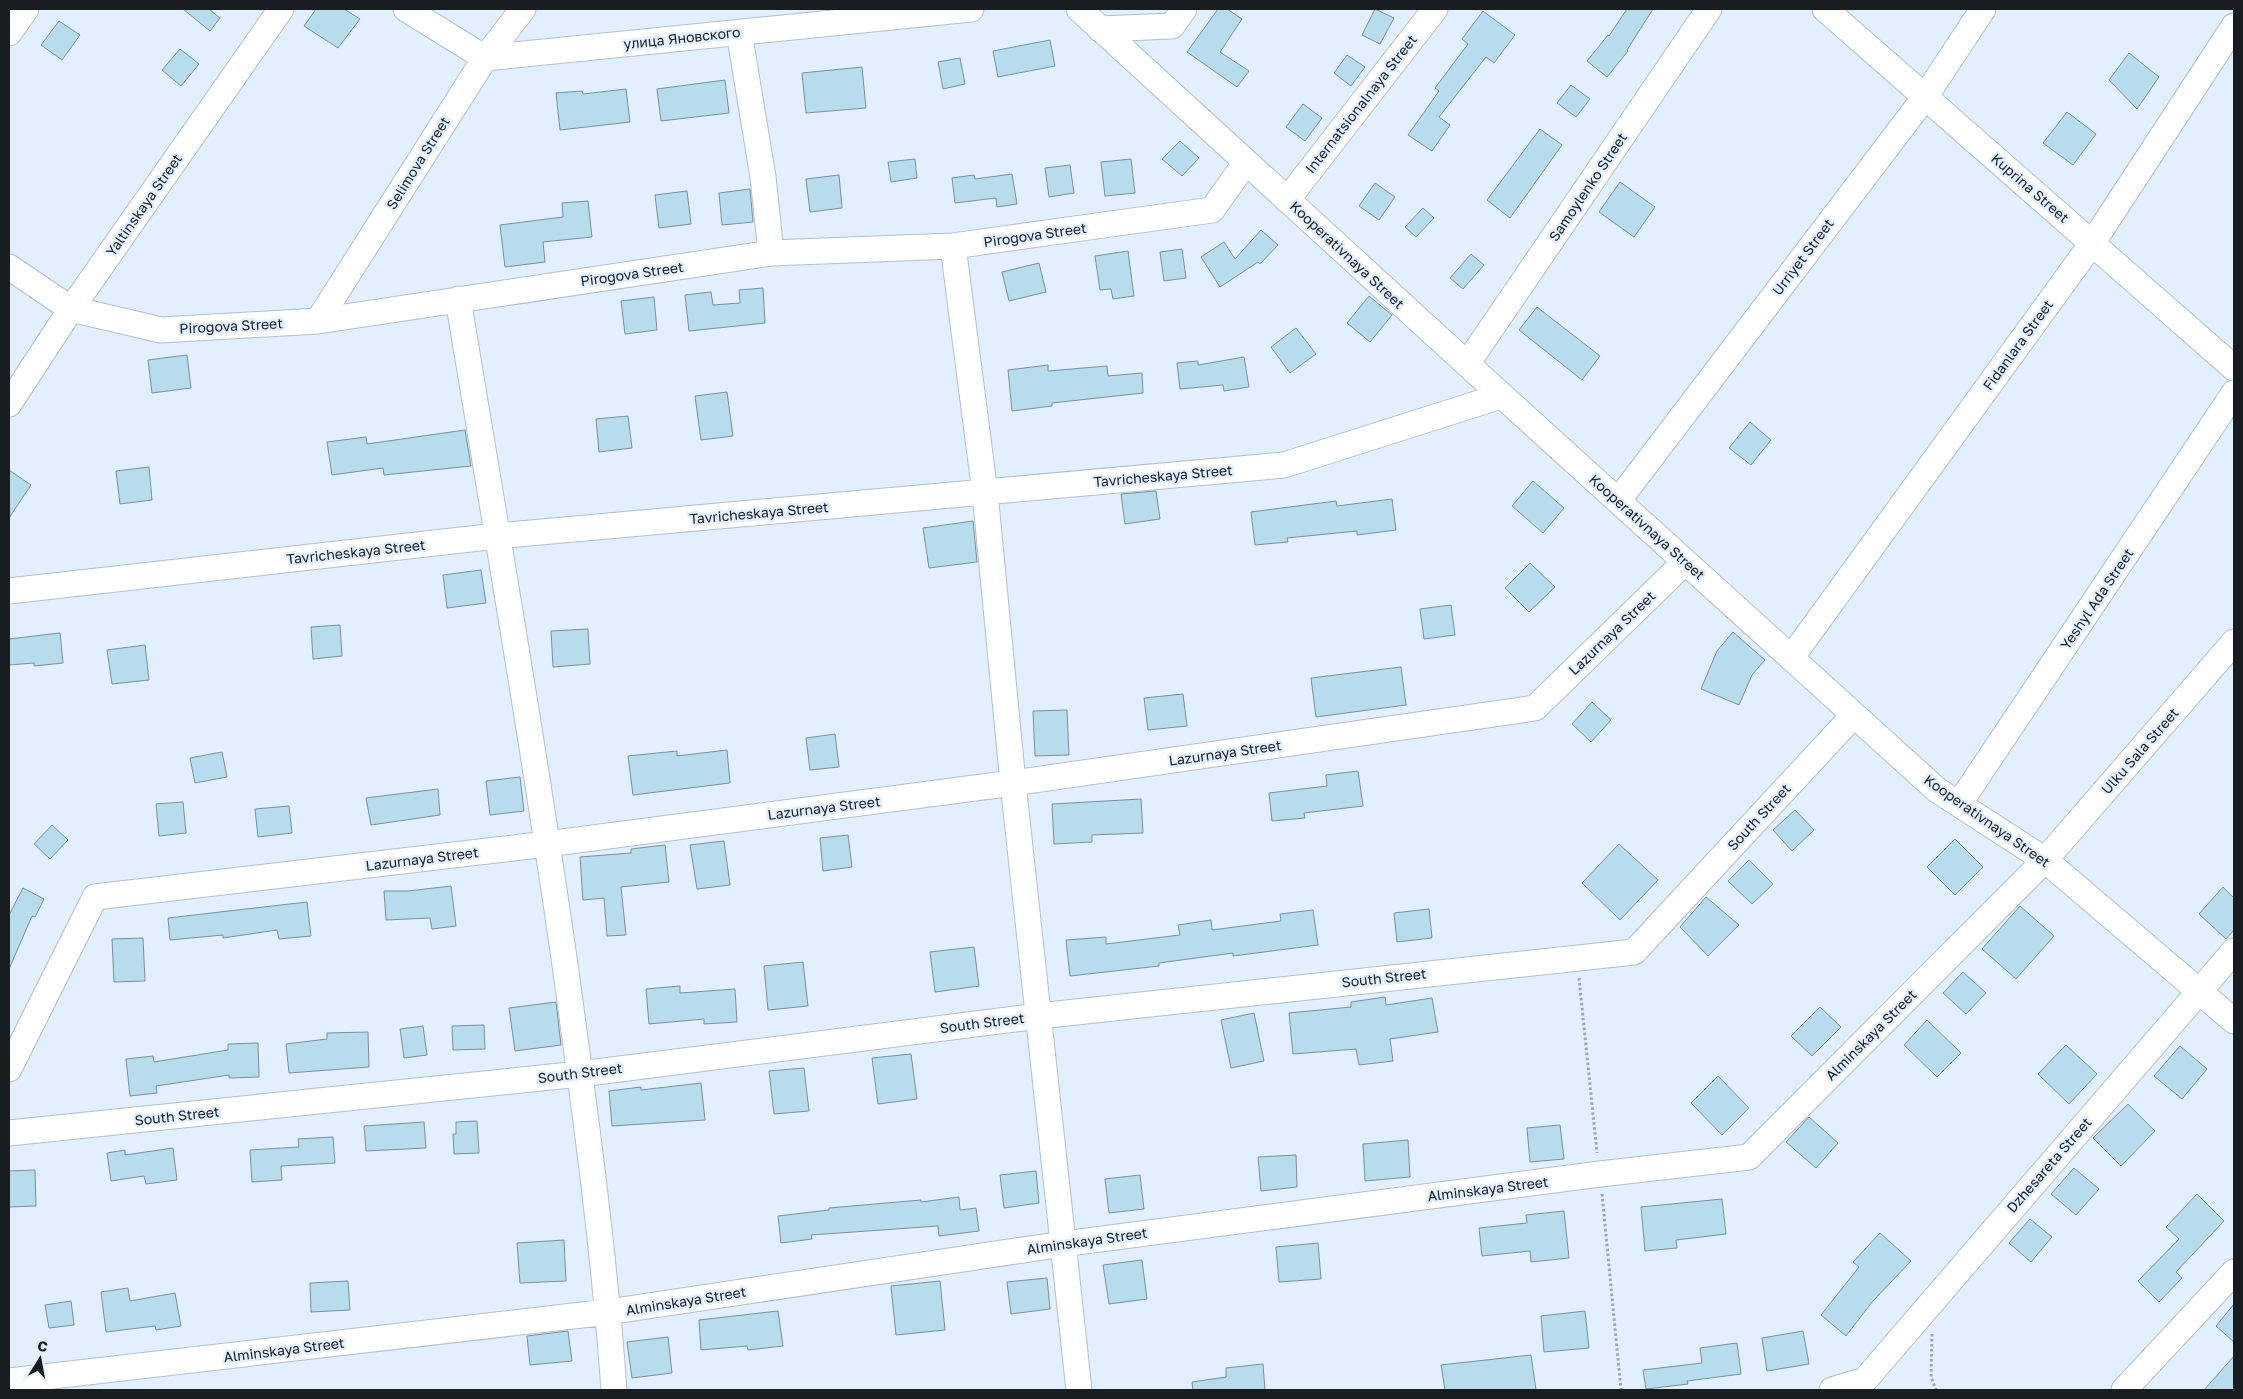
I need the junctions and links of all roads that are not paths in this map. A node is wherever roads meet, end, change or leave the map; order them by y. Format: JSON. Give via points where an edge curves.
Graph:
{"nodes":[{"id":1,"x":26,"y":9,"type":"edge"},
{"id":2,"x":282,"y":9,"type":"edge"},
{"id":3,"x":406,"y":9,"type":"edge"},
{"id":4,"x":524,"y":9,"type":"edge"},
{"id":5,"x":971,"y":9,"type":"edge"},
{"id":6,"x":1079,"y":9,"type":"edge"},
{"id":7,"x":1184,"y":9,"type":"edge"},
{"id":8,"x":1435,"y":9,"type":"edge"},
{"id":9,"x":1709,"y":9,"type":"edge"},
{"id":10,"x":1825,"y":9,"type":"edge"},
{"id":11,"x":1983,"y":9,"type":"edge"},
{"id":12,"x":2234,"y":26,"type":"edge"},
{"id":13,"x":1100,"y":28,"type":"junction"},
{"id":14,"x":739,"y":32,"type":"junction"},
{"id":15,"x":9,"y":33,"type":"edge"},
{"id":16,"x":484,"y":58,"type":"junction"},
{"id":17,"x":1926,"y":97,"type":"junction"},
{"id":18,"x":1246,"y":162,"type":"junction"},
{"id":19,"x":1287,"y":200,"type":"junction"},
{"id":20,"x":2093,"y":242,"type":"junction"},
{"id":21,"x":953,"y":246,"type":"junction"},
{"id":22,"x":771,"y":253,"type":"junction"},
{"id":23,"x":9,"y":267,"type":"edge"},
{"id":24,"x":458,"y":299,"type":"junction"},
{"id":25,"x":71,"y":309,"type":"junction"},
{"id":26,"x":318,"y":321,"type":"junction"},
{"id":27,"x":1467,"y":364,"type":"junction"},
{"id":28,"x":2234,"y":368,"type":"edge"},
{"id":29,"x":2234,"y":393,"type":"edge"},
{"id":30,"x":1501,"y":396,"type":"junction"},
{"id":31,"x":9,"y":404,"type":"edge"},
{"id":32,"x":985,"y":493,"type":"junction"},
{"id":33,"x":1618,"y":501,"type":"junction"},
{"id":34,"x":498,"y":536,"type":"junction"},
{"id":35,"x":1685,"y":562,"type":"junction"},
{"id":36,"x":9,"y":591,"type":"edge"},
{"id":37,"x":2234,"y":642,"type":"edge"},
{"id":38,"x":1791,"y":658,"type":"junction"},
{"id":39,"x":1854,"y":715,"type":"junction"},
{"id":40,"x":1013,"y":783,"type":"junction"},
{"id":41,"x":1959,"y":804,"type":"junction"},
{"id":42,"x":547,"y":844,"type":"junction"},
{"id":43,"x":2045,"y":860,"type":"junction"},
{"id":44,"x":2234,"y":951,"type":"edge"},
{"id":45,"x":2199,"y":990,"type":"junction"},
{"id":46,"x":1039,"y":1016,"type":"junction"},
{"id":47,"x":2234,"y":1022,"type":"edge"},
{"id":48,"x":9,"y":1069,"type":"edge"},
{"id":49,"x":580,"y":1074,"type":"junction"},
{"id":50,"x":9,"y":1133,"type":"edge"},
{"id":51,"x":1063,"y":1244,"type":"junction"},
{"id":52,"x":2234,"y":1272,"type":"edge"},
{"id":53,"x":608,"y":1312,"type":"junction"},
{"id":54,"x":9,"y":1381,"type":"edge"},
{"id":55,"x":614,"y":1390,"type":"edge"},
{"id":56,"x":1079,"y":1390,"type":"edge"},
{"id":57,"x":1832,"y":1390,"type":"edge"},
{"id":58,"x":2124,"y":1390,"type":"edge"}],
"edges":[{"from":1,"to":15,"type":"street"},
{"from":2,"to":25,"type":"street","name":"Yaltinskaya Street"},
{"from":3,"to":16,"type":"street"},
{"from":4,"to":16,"type":"street","name":"Selimova Street"},
{"from":5,"to":14,"type":"street","name":"улица Яновского"},
{"from":6,"to":13,"type":"street","name":"Kooperativnaya Street"},
{"from":7,"to":13,"type":"street","via":[[1172,26]]},
{"from":8,"to":19,"type":"street","name":"Internatsionalnaya Street"},
{"from":9,"to":27,"type":"street","name":"Samoylenko Street"},
{"from":10,"to":17,"type":"street","name":"Kuprina Street"},
{"from":11,"to":17,"type":"street","name":"Urriyet Street"},
{"from":12,"to":20,"type":"street","name":"Fidanlara Street"},
{"from":13,"to":18,"type":"street","name":"Kooperativnaya Street"},
{"from":14,"to":16,"type":"street","name":"улица Яновского"},
{"from":14,"to":22,"type":"street","via":[[763,177]]},
{"from":16,"to":26,"type":"street","name":"Selimova Street"},
{"from":17,"to":20,"type":"street","name":"Kuprina Street"},
{"from":17,"to":33,"type":"street","name":"Urriyet Street"},
{"from":18,"to":19,"type":"street","name":"Kooperativnaya Street"},
{"from":18,"to":21,"type":"street","name":"Pirogova Street","via":[[1212,210]]},
{"from":19,"to":27,"type":"street","name":"Kooperativnaya Street"},
{"from":20,"to":28,"type":"street","name":"Kuprina Street"},
{"from":20,"to":38,"type":"street","name":"Fidanlara Street"},
{"from":21,"to":22,"type":"street","name":"Pirogova Street"},
{"from":21,"to":32,"type":"street"},
{"from":22,"to":24,"type":"street","name":"Pirogova Street"},
{"from":23,"to":25,"type":"street","name":"Pirogova Street"},
{"from":24,"to":26,"type":"street","name":"Pirogova Street"},
{"from":24,"to":34,"type":"street"},
{"from":25,"to":26,"type":"street","name":"Pirogova Street","via":[[161,330]]},
{"from":25,"to":31,"type":"street","name":"Yaltinskaya Street"},
{"from":27,"to":30,"type":"street","name":"Kooperativnaya Street"},
{"from":29,"to":41,"type":"street","name":"Yeshyl Ada Street"},
{"from":30,"to":32,"type":"street","name":"Tavricheskaya Street","via":[[1284,465]]},
{"from":30,"to":33,"type":"street","name":"Kooperativnaya Street"},
{"from":32,"to":34,"type":"street","name":"Tavricheskaya Street"},
{"from":32,"to":40,"type":"street"},
{"from":33,"to":35,"type":"street","name":"Kooperativnaya Street"},
{"from":34,"to":36,"type":"street","name":"Tavricheskaya Street"},
{"from":34,"to":42,"type":"street"},
{"from":35,"to":38,"type":"street","name":"Kooperativnaya Street"},
{"from":35,"to":40,"type":"street","name":"Lazurnaya Street","via":[[1535,708]]},
{"from":37,"to":43,"type":"street","name":"Ulku Sala Street"},
{"from":38,"to":39,"type":"street","name":"Kooperativnaya Street"},
{"from":39,"to":41,"type":"street","name":"Kooperativnaya Street","via":[[1936,790]]},
{"from":39,"to":46,"type":"street","name":"South Street","via":[[1634,952]]},
{"from":40,"to":42,"type":"street","name":"Lazurnaya Street"},
{"from":40,"to":46,"type":"street"},
{"from":41,"to":43,"type":"street","name":"Kooperativnaya Street"},
{"from":42,"to":48,"type":"street","name":"Lazurnaya Street","via":[[95,897]]},
{"from":42,"to":49,"type":"street"},
{"from":43,"to":45,"type":"street","name":"Kooperativnaya Street"},
{"from":43,"to":51,"type":"street","name":"Alminskaya Street","via":[[1749,1157]]},
{"from":44,"to":45,"type":"street","name":"Dzhesareta Street"},
{"from":45,"to":47,"type":"street","name":"Kooperativnaya Street"},
{"from":45,"to":57,"type":"street","name":"Dzhesareta Street","via":[[1865,1380]]},
{"from":46,"to":49,"type":"street","name":"South Street"},
{"from":46,"to":51,"type":"street"},
{"from":49,"to":50,"type":"street","name":"South Street"},
{"from":49,"to":53,"type":"street"},
{"from":51,"to":53,"type":"street","name":"Alminskaya Street"},
{"from":51,"to":56,"type":"street"},
{"from":52,"to":58,"type":"street"},
{"from":53,"to":54,"type":"street","name":"Alminskaya Street"},
{"from":53,"to":55,"type":"street"}]}
